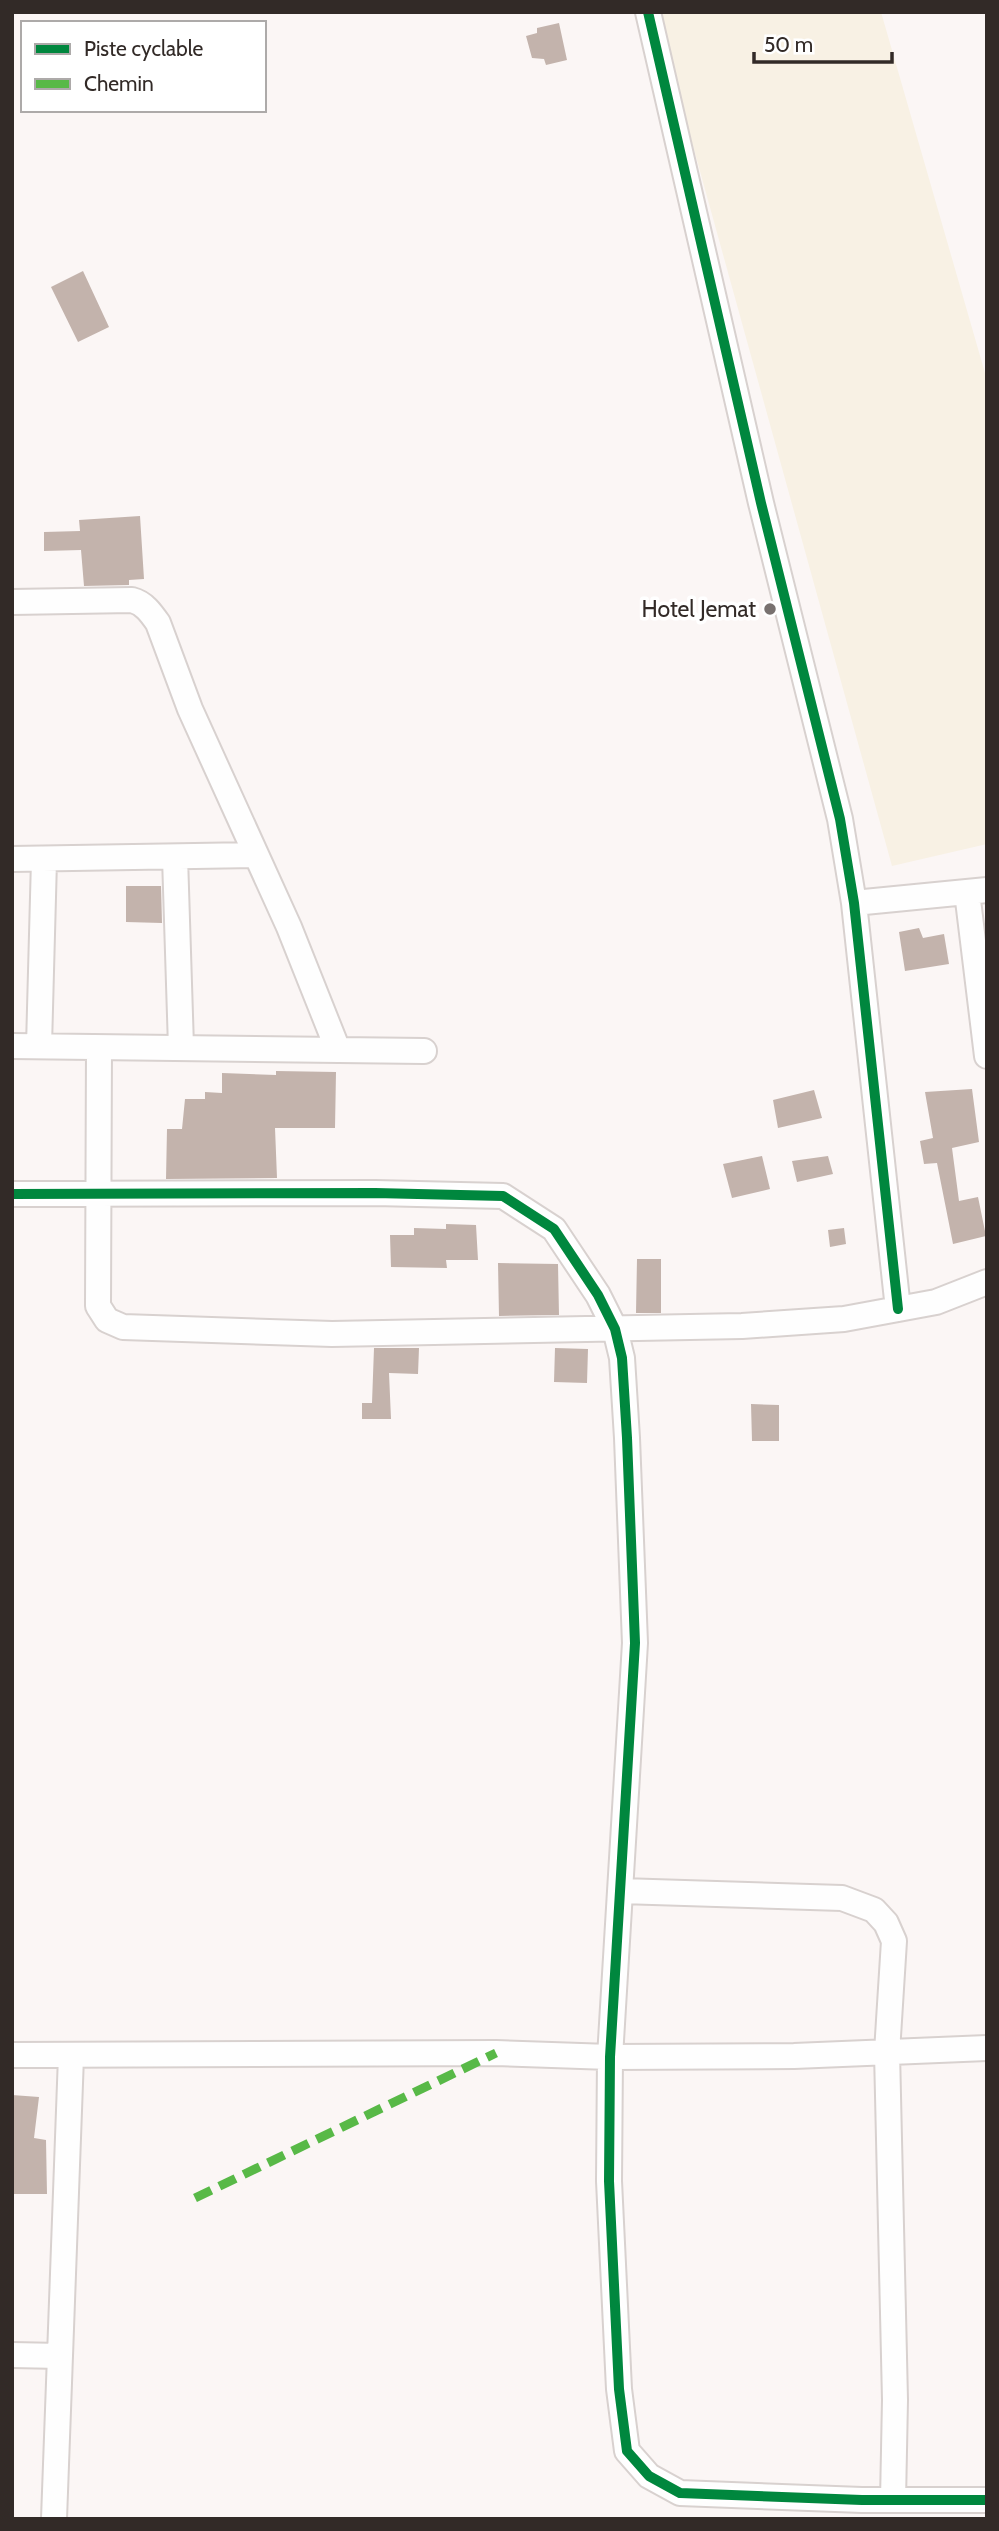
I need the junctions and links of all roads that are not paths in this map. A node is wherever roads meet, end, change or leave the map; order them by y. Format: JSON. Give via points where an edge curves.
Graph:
{"nodes":[{"id":1,"x":648,"y":12,"type":"edge"},
{"id":2,"x":12,"y":602,"type":"edge"},
{"id":3,"x":255,"y":855,"type":"junction"},
{"id":4,"x":175,"y":856,"type":"junction"},
{"id":5,"x":12,"y":859,"type":"edge"},
{"id":6,"x":44,"y":860,"type":"junction"},
{"id":7,"x":977,"y":891,"type":"edge"},
{"id":8,"x":854,"y":903,"type":"junction"},
{"id":9,"x":12,"y":1046,"type":"edge"},
{"id":10,"x":39,"y":1046,"type":"junction"},
{"id":11,"x":181,"y":1047,"type":"junction"},
{"id":12,"x":99,"y":1048,"type":"junction"},
{"id":13,"x":338,"y":1050,"type":"junction"},
{"id":14,"x":424,"y":1051,"type":"dead end"},
{"id":15,"x":987,"y":1056,"type":"edge"},
{"id":16,"x":99,"y":1192,"type":"junction"},
{"id":17,"x":12,"y":1194,"type":"edge"},
{"id":18,"x":987,"y":1282,"type":"edge"},
{"id":19,"x":898,"y":1309,"type":"junction"},
{"id":20,"x":615,"y":1329,"type":"junction"},
{"id":21,"x":621,"y":1891,"type":"junction"},
{"id":22,"x":987,"y":2048,"type":"edge"},
{"id":23,"x":887,"y":2052,"type":"junction"},
{"id":24,"x":12,"y":2055,"type":"edge"},
{"id":25,"x":71,"y":2056,"type":"junction"},
{"id":26,"x":610,"y":2057,"type":"junction"},
{"id":27,"x":12,"y":2355,"type":"edge"},
{"id":28,"x":60,"y":2356,"type":"junction"},
{"id":29,"x":893,"y":2500,"type":"junction"},
{"id":30,"x":987,"y":2500,"type":"edge"},
{"id":31,"x":54,"y":2519,"type":"edge"}],
"edges":[{"from":1,"to":8,"type":"street","via":[[761,503],[841,819]]},
{"from":2,"to":3,"type":"street","via":[[132,600],[149,611]]},
{"from":3,"to":4,"type":"street"},
{"from":3,"to":13,"type":"street"},
{"from":4,"to":6,"type":"street"},
{"from":4,"to":11,"type":"street"},
{"from":5,"to":6,"type":"street"},
{"from":6,"to":10,"type":"street"},
{"from":7,"to":8,"type":"street"},
{"from":7,"to":15,"type":"street"},
{"from":8,"to":19,"type":"street"},
{"from":9,"to":10,"type":"street"},
{"from":10,"to":12,"type":"street"},
{"from":11,"to":12,"type":"street"},
{"from":11,"to":13,"type":"street"},
{"from":12,"to":16,"type":"street"},
{"from":13,"to":14,"type":"street"},
{"from":16,"to":17,"type":"street"},
{"from":16,"to":20,"type":"street","via":[[503,1196],[554,1229]]},
{"from":16,"to":20,"type":"street","via":[[98,1306],[107,1320],[123,1327],[332,1334]]},
{"from":18,"to":19,"type":"street","via":[[936,1302]]},
{"from":19,"to":20,"type":"street","via":[[844,1319]]},
{"from":20,"to":21,"type":"street","via":[[622,1357],[635,1643]]},
{"from":21,"to":23,"type":"street","via":[[842,1898],[874,1910],[894,1941]]},
{"from":21,"to":26,"type":"street"},
{"from":22,"to":23,"type":"street"},
{"from":23,"to":26,"type":"street"},
{"from":23,"to":29,"type":"street"},
{"from":24,"to":25,"type":"street"},
{"from":25,"to":26,"type":"street","via":[[496,2053]]},
{"from":25,"to":28,"type":"street"},
{"from":26,"to":29,"type":"street","via":[[609,2194],[619,2389],[627,2451],[649,2476],[680,2493]]},
{"from":27,"to":28,"type":"street"},
{"from":28,"to":31,"type":"street"},
{"from":29,"to":30,"type":"street"}]}
